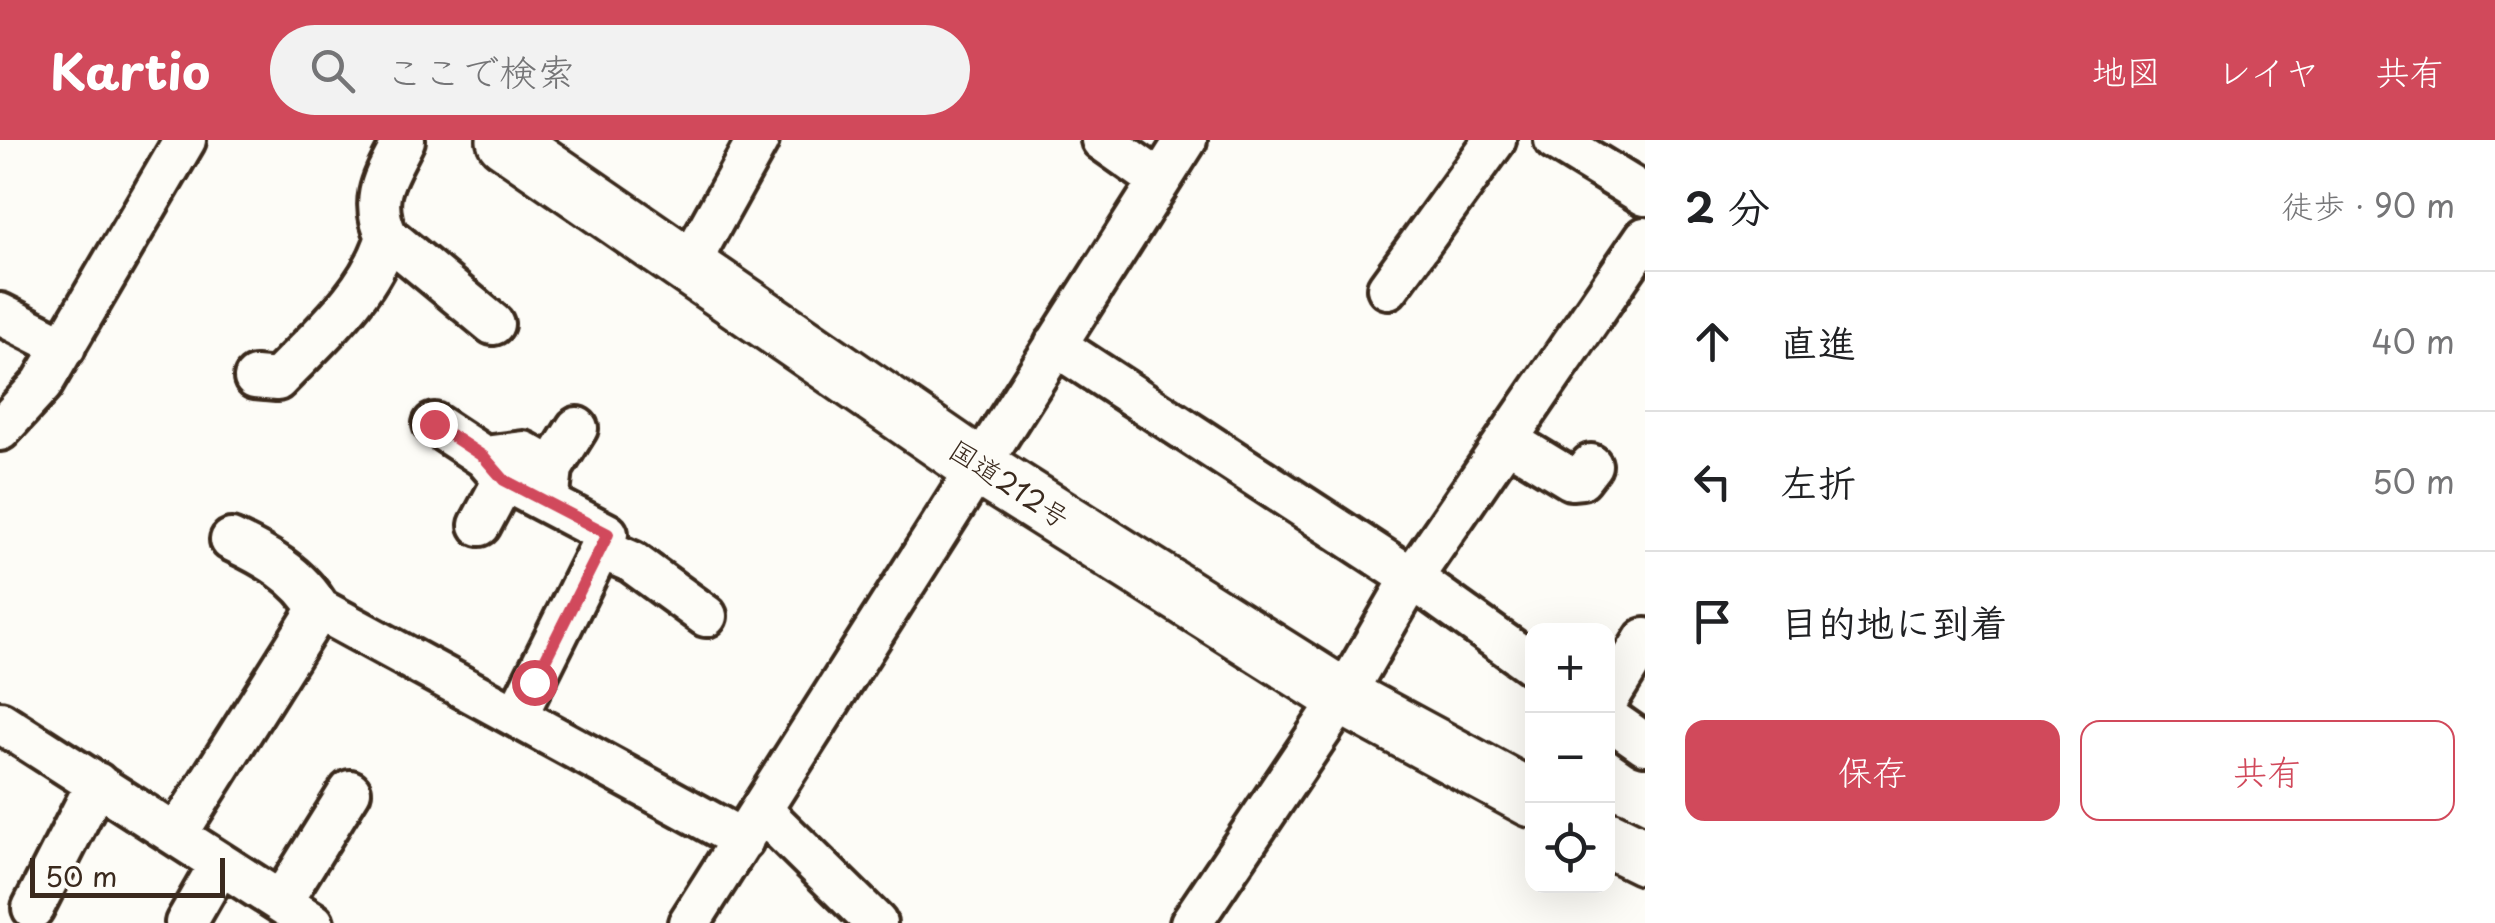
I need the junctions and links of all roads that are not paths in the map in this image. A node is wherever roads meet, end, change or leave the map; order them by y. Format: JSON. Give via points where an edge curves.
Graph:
{"nodes":[{"id":1,"x":185,"y":140,"type":"edge"},
{"id":2,"x":404,"y":140,"type":"edge"},
{"id":3,"x":504,"y":140,"type":"edge"},
{"id":4,"x":758,"y":140,"type":"edge"},
{"id":5,"x":1102,"y":140,"type":"edge"},
{"id":6,"x":1186,"y":140,"type":"edge"},
{"id":7,"x":1495,"y":140,"type":"edge"},
{"id":8,"x":1555,"y":140,"type":"edge"},
{"id":9,"x":1160,"y":182,"type":"junction"},
{"id":10,"x":1645,"y":195,"type":"edge"},
{"id":11,"x":387,"y":236,"type":"junction"},
{"id":12,"x":1645,"y":238,"type":"edge"},
{"id":13,"x":688,"y":266,"type":"junction"},
{"id":14,"x":1388,"y":288,"type":"dead end"},
{"id":15,"x":0,"y":314,"type":"edge"},
{"id":16,"x":492,"y":324,"type":"dead end"},
{"id":17,"x":1055,"y":345,"type":"junction"},
{"id":18,"x":66,"y":346,"type":"junction"},
{"id":19,"x":255,"y":378,"type":"dead end"},
{"id":20,"x":434,"y":424,"type":"dead end"},
{"id":21,"x":577,"y":428,"type":"dead end"},
{"id":22,"x":0,"y":430,"type":"edge"},
{"id":23,"x":1507,"y":440,"type":"junction"},
{"id":24,"x":1591,"y":465,"type":"dead end"},
{"id":25,"x":980,"y":467,"type":"junction"},
{"id":26,"x":494,"y":469,"type":"junction"},
{"id":27,"x":550,"y":486,"type":"junction"},
{"id":28,"x":480,"y":525,"type":"dead end"},
{"id":29,"x":231,"y":540,"type":"dead end"},
{"id":30,"x":600,"y":548,"type":"junction"},
{"id":31,"x":1412,"y":578,"type":"junction"},
{"id":32,"x":319,"y":609,"type":"junction"},
{"id":33,"x":706,"y":616,"type":"dead end"},
{"id":34,"x":1645,"y":639,"type":"edge"},
{"id":35,"x":1525,"y":659,"type":"edge"},
{"id":36,"x":1615,"y":687,"type":"edge"},
{"id":37,"x":1342,"y":696,"type":"junction"},
{"id":38,"x":517,"y":715,"type":"junction"},
{"id":39,"x":0,"y":722,"type":"edge"},
{"id":40,"x":1615,"y":723,"type":"edge"},
{"id":41,"x":1645,"y":744,"type":"edge"},
{"id":42,"x":97,"y":783,"type":"junction"},
{"id":43,"x":350,"y":791,"type":"dead end"},
{"id":44,"x":1525,"y":795,"type":"edge"},
{"id":45,"x":752,"y":826,"type":"junction"},
{"id":46,"x":177,"y":834,"type":"junction"},
{"id":47,"x":1615,"y":842,"type":"edge"},
{"id":48,"x":1645,"y":857,"type":"edge"},
{"id":49,"x":220,"y":864,"type":"junction"},
{"id":50,"x":33,"y":908,"type":"dead end"},
{"id":51,"x":297,"y":913,"type":"edge"},
{"id":52,"x":868,"y":920,"type":"edge"},
{"id":53,"x":186,"y":923,"type":"edge"},
{"id":54,"x":689,"y":923,"type":"edge"},
{"id":55,"x":1191,"y":923,"type":"edge"}],
"edges":[{"from":1,"to":18,"type":"street"},
{"from":2,"to":11,"type":"street","via":[[378,192],[378,218]]},
{"from":3,"to":13,"type":"highway","name":"国道212号"},
{"from":4,"to":13,"type":"street"},
{"from":5,"to":9,"type":"street"},
{"from":6,"to":9,"type":"street"},
{"from":7,"to":14,"type":"street"},
{"from":8,"to":10,"type":"street"},
{"from":9,"to":17,"type":"street"},
{"from":11,"to":16,"type":"street"},
{"from":11,"to":19,"type":"street","via":[[382,255],[346,307],[277,380]]},
{"from":12,"to":23,"type":"street"},
{"from":13,"to":25,"type":"highway","name":"国道212号"},
{"from":15,"to":18,"type":"street"},
{"from":17,"to":25,"type":"street"},
{"from":17,"to":31,"type":"street"},
{"from":18,"to":22,"type":"street"},
{"from":20,"to":26,"type":"street"},
{"from":21,"to":27,"type":"street"},
{"from":23,"to":24,"type":"street","via":[[1571,479],[1582,478]]},
{"from":23,"to":31,"type":"street"},
{"from":25,"to":37,"type":"highway","name":"国道212号"},
{"from":25,"to":45,"type":"street"},
{"from":26,"to":27,"type":"street"},
{"from":26,"to":28,"type":"street"},
{"from":27,"to":30,"type":"street","via":[[608,534]]},
{"from":29,"to":32,"type":"street","via":[[308,590]]},
{"from":30,"to":33,"type":"street","via":[[632,562]]},
{"from":30,"to":38,"type":"street"},
{"from":31,"to":35,"type":"street"},
{"from":31,"to":37,"type":"street"},
{"from":32,"to":38,"type":"street"},
{"from":32,"to":46,"type":"street"},
{"from":34,"to":36,"type":"street"},
{"from":37,"to":44,"type":"highway","name":"国道212号"},
{"from":37,"to":55,"type":"street"},
{"from":38,"to":45,"type":"street"},
{"from":39,"to":42,"type":"street"},
{"from":40,"to":41,"type":"street"},
{"from":42,"to":46,"type":"street"},
{"from":42,"to":50,"type":"street"},
{"from":43,"to":51,"type":"street"},
{"from":45,"to":52,"type":"street"},
{"from":45,"to":54,"type":"street"},
{"from":46,"to":49,"type":"street"},
{"from":47,"to":48,"type":"highway"},
{"from":49,"to":51,"type":"street"},
{"from":49,"to":53,"type":"street"}]}
